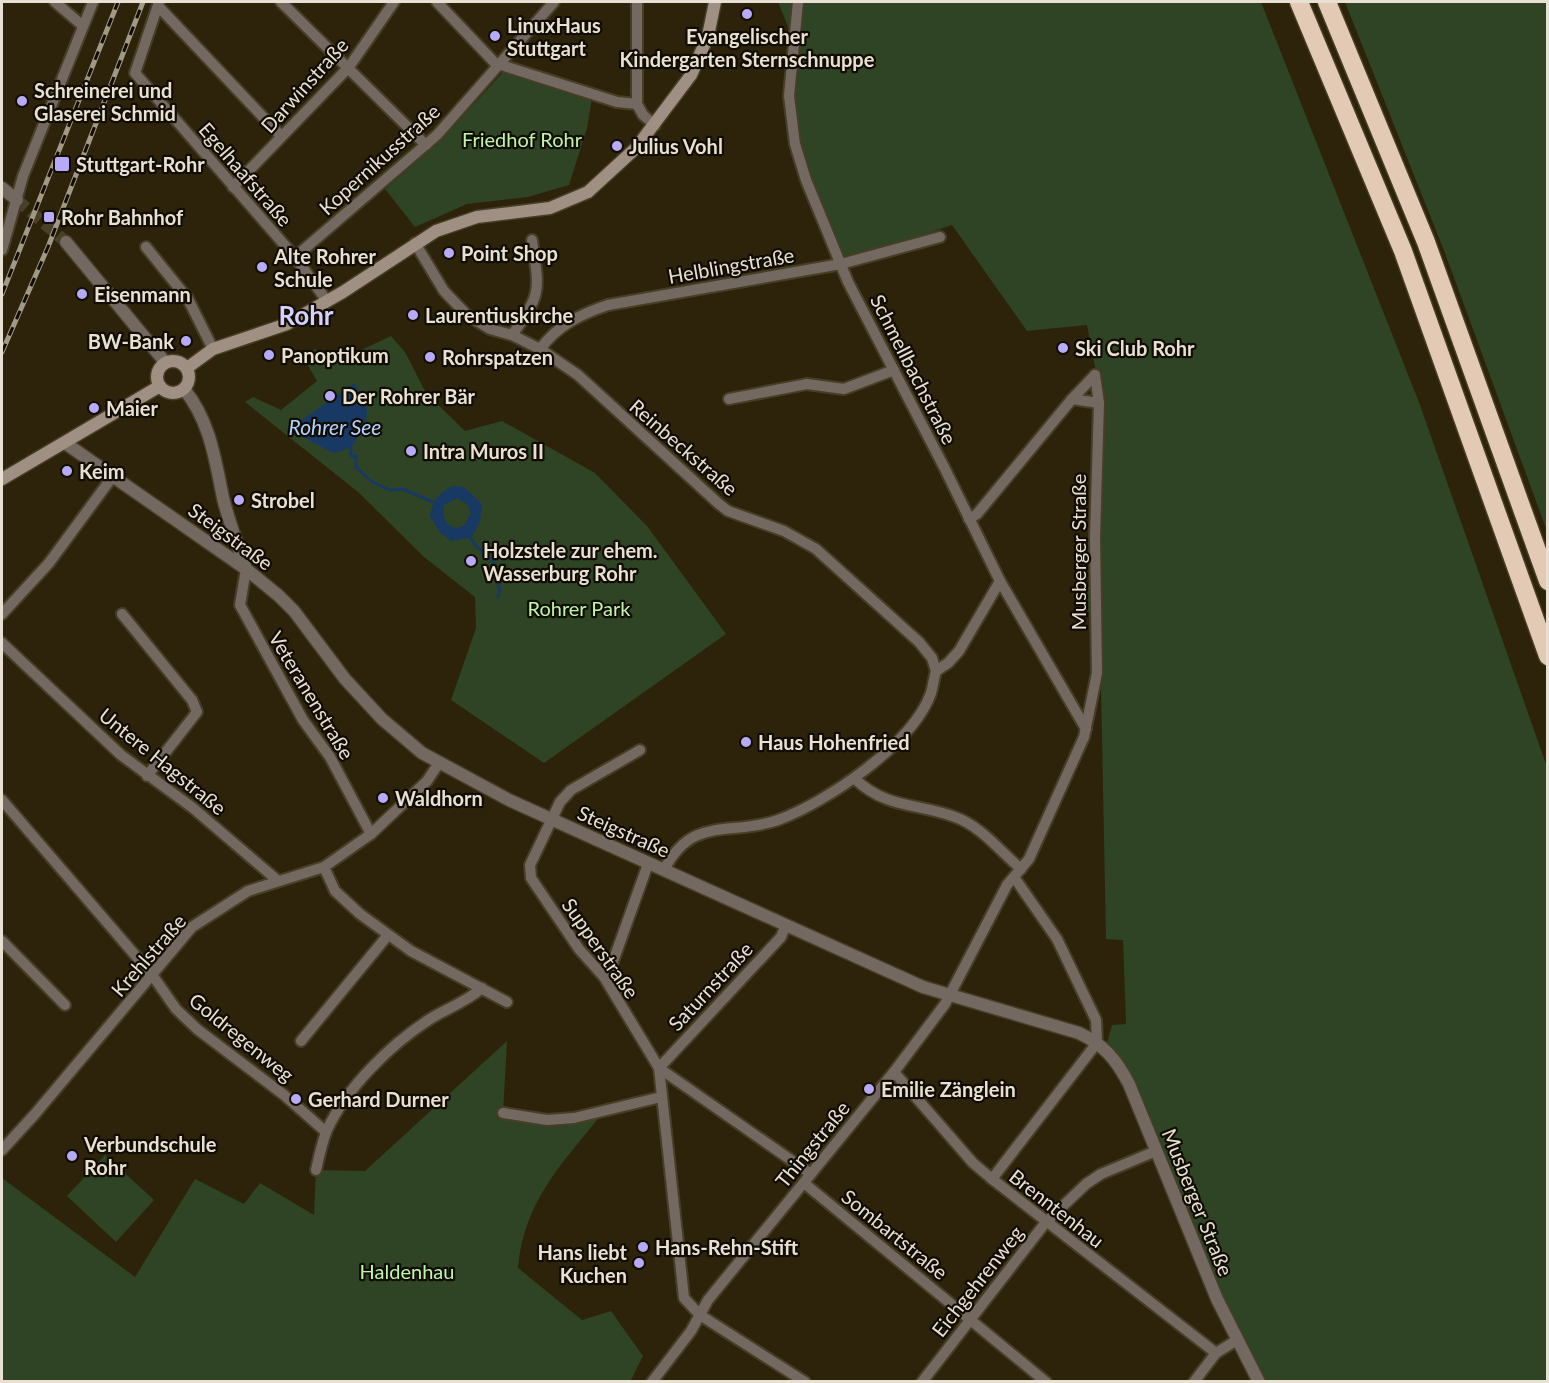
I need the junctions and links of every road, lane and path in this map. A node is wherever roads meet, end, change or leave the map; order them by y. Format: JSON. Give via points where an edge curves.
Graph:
{"nodes":[{"id":1,"x":55,"y":2,"type":"edge"},
{"id":2,"x":93,"y":2,"type":"edge"},
{"id":3,"x":281,"y":2,"type":"edge"},
{"id":4,"x":394,"y":2,"type":"edge"},
{"id":5,"x":437,"y":2,"type":"edge"},
{"id":6,"x":554,"y":2,"type":"edge"},
{"id":7,"x":637,"y":2,"type":"edge"},
{"id":8,"x":715,"y":2,"type":"edge"},
{"id":9,"x":798,"y":2,"type":"edge"},
{"id":10,"x":1299,"y":2,"type":"edge"},
{"id":11,"x":1327,"y":2,"type":"edge"},
{"id":12,"x":159,"y":4,"type":"edge"},
{"id":13,"x":83,"y":26,"type":"junction"},
{"id":14,"x":499,"y":65,"type":"junction"},
{"id":15,"x":349,"y":67,"type":"junction"},
{"id":16,"x":637,"y":104,"type":"junction"},
{"id":17,"x":655,"y":125,"type":"junction"},
{"id":18,"x":281,"y":136,"type":"junction"},
{"id":19,"x":426,"y":145,"type":"junction"},
{"id":20,"x":233,"y":187,"type":"junction"},
{"id":21,"x":2,"y":188,"type":"edge"},
{"id":22,"x":17,"y":200,"type":"junction"},
{"id":23,"x":940,"y":237,"type":"dead end"},
{"id":24,"x":532,"y":240,"type":"dead end"},
{"id":25,"x":66,"y":242,"type":"tunnel mouth"},
{"id":26,"x":415,"y":243,"type":"junction"},
{"id":27,"x":146,"y":247,"type":"dead end"},
{"id":28,"x":2,"y":249,"type":"edge"},
{"id":29,"x":295,"y":257,"type":"junction"},
{"id":30,"x":841,"y":264,"type":"junction"},
{"id":31,"x":327,"y":301,"type":"junction"},
{"id":32,"x":512,"y":335,"type":"junction"},
{"id":33,"x":213,"y":349,"type":"junction"},
{"id":34,"x":540,"y":349,"type":"junction"},
{"id":35,"x":165,"y":362,"type":"junction"},
{"id":36,"x":187,"y":368,"type":"junction"},
{"id":37,"x":894,"y":370,"type":"junction"},
{"id":38,"x":160,"y":386,"type":"junction"},
{"id":39,"x":184,"y":389,"type":"junction"},
{"id":40,"x":729,"y":399,"type":"dead end"},
{"id":41,"x":1071,"y":399,"type":"junction"},
{"id":42,"x":1099,"y":403,"type":"junction"},
{"id":43,"x":64,"y":443,"type":"junction"},
{"id":44,"x":113,"y":476,"type":"junction"},
{"id":45,"x":2,"y":478,"type":"edge"},
{"id":46,"x":969,"y":519,"type":"junction"},
{"id":47,"x":236,"y":540,"type":"junction"},
{"id":48,"x":220,"y":552,"type":"junction"},
{"id":49,"x":246,"y":569,"type":"junction"},
{"id":50,"x":1000,"y":581,"type":"junction"},
{"id":51,"x":1548,"y":581,"type":"edge"},
{"id":52,"x":2,"y":614,"type":"edge"},
{"id":53,"x":122,"y":614,"type":"dead end"},
{"id":54,"x":2,"y":643,"type":"edge"},
{"id":55,"x":1548,"y":656,"type":"edge"},
{"id":56,"x":936,"y":671,"type":"junction"},
{"id":57,"x":1086,"y":729,"type":"junction"},
{"id":58,"x":640,"y":750,"type":"dead end"},
{"id":59,"x":439,"y":763,"type":"junction"},
{"id":60,"x":147,"y":776,"type":"junction"},
{"id":61,"x":855,"y":779,"type":"junction"},
{"id":62,"x":2,"y":800,"type":"edge"},
{"id":63,"x":550,"y":820,"type":"junction"},
{"id":64,"x":371,"y":834,"type":"junction"},
{"id":65,"x":648,"y":864,"type":"junction"},
{"id":66,"x":324,"y":867,"type":"junction"},
{"id":67,"x":664,"y":870,"type":"junction"},
{"id":68,"x":1017,"y":873,"type":"junction"},
{"id":69,"x":277,"y":880,"type":"junction"},
{"id":70,"x":785,"y":927,"type":"junction"},
{"id":71,"x":388,"y":934,"type":"junction"},
{"id":72,"x":2,"y":941,"type":"edge"},
{"id":73,"x":153,"y":976,"type":"junction"},
{"id":74,"x":604,"y":977,"type":"junction"},
{"id":75,"x":482,"y":988,"type":"junction"},
{"id":76,"x":949,"y":996,"type":"junction"},
{"id":77,"x":507,"y":1002,"type":"dead end"},
{"id":78,"x":65,"y":1005,"type":"dead end"},
{"id":79,"x":301,"y":1041,"type":"dead end"},
{"id":80,"x":1097,"y":1041,"type":"junction"},
{"id":81,"x":659,"y":1068,"type":"junction"},
{"id":82,"x":894,"y":1072,"type":"junction"},
{"id":83,"x":661,"y":1097,"type":"junction"},
{"id":84,"x":503,"y":1113,"type":"dead end"},
{"id":85,"x":326,"y":1132,"type":"junction"},
{"id":86,"x":2,"y":1150,"type":"edge"},
{"id":87,"x":1156,"y":1151,"type":"junction"},
{"id":88,"x":316,"y":1170,"type":"dead end"},
{"id":89,"x":807,"y":1179,"type":"junction"},
{"id":90,"x":992,"y":1179,"type":"junction"},
{"id":91,"x":1046,"y":1222,"type":"junction"},
{"id":92,"x":700,"y":1315,"type":"junction"},
{"id":93,"x":970,"y":1318,"type":"junction"},
{"id":94,"x":1237,"y":1340,"type":"junction"},
{"id":95,"x":1216,"y":1353,"type":"junction"},
{"id":96,"x":652,"y":1382,"type":"edge"},
{"id":97,"x":805,"y":1382,"type":"edge"},
{"id":98,"x":922,"y":1382,"type":"edge"},
{"id":99,"x":1046,"y":1382,"type":"edge"},
{"id":100,"x":1194,"y":1382,"type":"edge"},
{"id":101,"x":1259,"y":1382,"type":"edge"}],
"edges":[{"from":1,"to":13,"type":"street"},
{"from":2,"to":13,"type":"street"},
{"from":3,"to":15,"type":"street"},
{"from":4,"to":15,"type":"street","name":"Darwinstraße"},
{"from":5,"to":14,"type":"street"},
{"from":6,"to":14,"type":"street","name":"Kopernikusstraße"},
{"from":7,"to":16,"type":"street"},
{"from":8,"to":17,"type":"main road","via":[[698,63]]},
{"from":9,"to":30,"type":"street","name":"Schmellbachstraße","via":[[789,96],[795,144]]},
{"from":10,"to":55,"type":"highway","via":[[1403,251]]},
{"from":11,"to":51,"type":"highway","via":[[1426,242]]},
{"from":12,"to":18,"type":"street"},
{"from":12,"to":20,"type":"street","name":"Egelhaafstraße","via":[[135,73]]},
{"from":13,"to":22,"type":"street"},
{"from":14,"to":16,"type":"street","via":[[617,102]]},
{"from":14,"to":19,"type":"street","name":"Kopernikusstraße"},
{"from":15,"to":18,"type":"street","name":"Darwinstraße"},
{"from":15,"to":19,"type":"street"},
{"from":16,"to":17,"type":"street"},
{"from":17,"to":26,"type":"main road","via":[[609,176],[570,201],[549,208],[456,222]]},
{"from":18,"to":20,"type":"street","name":"Darwinstraße"},
{"from":19,"to":29,"type":"street","name":"Kopernikusstraße"},
{"from":20,"to":29,"type":"street","name":"Egelhaafstraße"},
{"from":21,"to":22,"type":"street"},
{"from":22,"to":28,"type":"street"},
{"from":23,"to":30,"type":"street","name":"Helblingstraße"},
{"from":24,"to":32,"type":"street","via":[[538,280],[536,298]]},
{"from":25,"to":35,"type":"street"},
{"from":26,"to":31,"type":"main road"},
{"from":26,"to":32,"type":"street","name":"Reinbeckstraße","via":[[444,291],[467,315],[490,329]]},
{"from":27,"to":33,"type":"street","via":[[188,299]]},
{"from":29,"to":31,"type":"street","name":"Egelhaafstraße"},
{"from":30,"to":34,"type":"street","name":"Helblingstraße","via":[[609,305],[583,313],[563,325]]},
{"from":30,"to":37,"type":"street","name":"Schmellbachstraße"},
{"from":31,"to":33,"type":"main road","via":[[279,327]]},
{"from":32,"to":34,"type":"street","name":"Reinbeckstraße"},
{"from":33,"to":36,"type":"main road"},
{"from":34,"to":56,"type":"street","name":"Reinbeckstraße","via":[[578,375],[728,511],[784,531],[816,549],[919,642],[932,658]]},
{"from":35,"to":36,"type":"main road","via":[[177,360]]},
{"from":35,"to":38,"type":"main road","via":[[157,374]]},
{"from":36,"to":39,"type":"main road","via":[[189,379]]},
{"from":37,"to":40,"type":"street","via":[[844,389],[807,384]]},
{"from":37,"to":46,"type":"street","name":"Schmellbachstraße"},
{"from":38,"to":39,"type":"main road","via":[[171,393]]},
{"from":38,"to":43,"type":"main road"},
{"from":39,"to":47,"type":"street","via":[[195,402],[210,437]]},
{"from":41,"to":42,"type":"street"},
{"from":41,"to":42,"type":"street","name":"Musberger Straße","via":[[1095,375]]},
{"from":41,"to":46,"type":"street"},
{"from":42,"to":57,"type":"street","name":"Musberger Straße","via":[[1095,537],[1097,673]]},
{"from":43,"to":44,"type":"street","name":"Steigstraße"},
{"from":43,"to":45,"type":"main road"},
{"from":44,"to":48,"type":"street","name":"Steigstraße"},
{"from":44,"to":52,"type":"street","via":[[50,563]]},
{"from":46,"to":50,"type":"street","name":"Schmellbachstraße"},
{"from":47,"to":48,"type":"street"},
{"from":47,"to":49,"type":"street"},
{"from":48,"to":49,"type":"street","name":"Steigstraße"},
{"from":49,"to":59,"type":"street","name":"Steigstraße","via":[[294,611],[345,679],[382,719],[413,747]]},
{"from":49,"to":64,"type":"street","name":"Veteranenstraße","via":[[240,605]]},
{"from":50,"to":56,"type":"street","via":[[959,651]]},
{"from":50,"to":57,"type":"street","name":"Schmellbachstraße"},
{"from":53,"to":60,"type":"street","via":[[197,707],[194,720]]},
{"from":54,"to":60,"type":"street","name":"Untere Hagstraße"},
{"from":56,"to":61,"type":"street","via":[[931,694],[920,713]]},
{"from":57,"to":68,"type":"street","name":"Thingstraße","via":[[1029,859]]},
{"from":58,"to":63,"type":"street","name":"Supperstraße","via":[[571,790]]},
{"from":59,"to":63,"type":"street","name":"Steigstraße"},
{"from":59,"to":64,"type":"street","name":"Krehlstraße","via":[[427,781]]},
{"from":60,"to":69,"type":"street","name":"Untere Hagstraße","via":[[193,808]]},
{"from":61,"to":67,"type":"street","via":[[778,820],[698,834],[676,852]]},
{"from":61,"to":68,"type":"street","via":[[877,797],[968,823]]},
{"from":62,"to":73,"type":"street","name":"Goldregenweg"},
{"from":63,"to":65,"type":"street","name":"Steigstraße"},
{"from":63,"to":74,"type":"street","name":"Supperstraße","via":[[530,865],[531,878],[579,949]]},
{"from":64,"to":66,"type":"street","name":"Krehlstraße"},
{"from":65,"to":67,"type":"street","name":"Steigstraße"},
{"from":65,"to":74,"type":"street","via":[[610,970]]},
{"from":66,"to":69,"type":"street","name":"Krehlstraße"},
{"from":66,"to":71,"type":"street","via":[[335,891]]},
{"from":67,"to":70,"type":"street","name":"Steigstraße"},
{"from":68,"to":76,"type":"street","name":"Thingstraße","via":[[1006,885]]},
{"from":68,"to":80,"type":"street","via":[[1057,939],[1096,1020]]},
{"from":69,"to":73,"type":"street","name":"Krehlstraße","via":[[248,891],[192,927]]},
{"from":70,"to":76,"type":"street","name":"Steigstraße"},
{"from":70,"to":81,"type":"street","name":"Saturnstraße","via":[[781,937]]},
{"from":71,"to":75,"type":"street","via":[[411,951]]},
{"from":71,"to":79,"type":"street"},
{"from":72,"to":78,"type":"street"},
{"from":73,"to":85,"type":"street","name":"Goldregenweg","via":[[196,1029]]},
{"from":73,"to":86,"type":"street","name":"Krehlstraße"},
{"from":74,"to":81,"type":"street","name":"Supperstraße"},
{"from":75,"to":77,"type":"street"},
{"from":75,"to":85,"type":"street","via":[[468,1000],[430,1019],[389,1053],[356,1086]]},
{"from":76,"to":80,"type":"street","name":"Steigstraße"},
{"from":76,"to":82,"type":"street","name":"Thingstraße"},
{"from":80,"to":87,"type":"street","name":"Musberger Straße","via":[[1120,1067]]},
{"from":80,"to":90,"type":"street"},
{"from":81,"to":83,"type":"street","name":"Supperstraße"},
{"from":81,"to":89,"type":"street","name":"Sombartstraße"},
{"from":82,"to":89,"type":"street","name":"Thingstraße"},
{"from":82,"to":90,"type":"street","name":"Brenntenhau"},
{"from":83,"to":84,"type":"street","via":[[574,1118],[547,1120]]},
{"from":83,"to":92,"type":"street","name":"Supperstraße","via":[[680,1278],[684,1298]]},
{"from":85,"to":88,"type":"street"},
{"from":87,"to":91,"type":"street","name":"Eichgehrenweg","via":[[1101,1174]]},
{"from":87,"to":94,"type":"street","name":"Musberger Straße"},
{"from":89,"to":92,"type":"street","name":"Thingstraße"},
{"from":89,"to":93,"type":"street","name":"Sombartstraße"},
{"from":90,"to":91,"type":"street","name":"Brenntenhau"},
{"from":91,"to":93,"type":"street","name":"Eichgehrenweg"},
{"from":91,"to":95,"type":"street","name":"Brenntenhau"},
{"from":92,"to":96,"type":"street","name":"Thingstraße"},
{"from":92,"to":97,"type":"street"},
{"from":93,"to":98,"type":"street","name":"Eichgehrenweg"},
{"from":93,"to":99,"type":"street","name":"Sombartstraße"},
{"from":94,"to":95,"type":"street"},
{"from":94,"to":101,"type":"street","name":"Musberger Straße"},
{"from":95,"to":100,"type":"street"}]}
